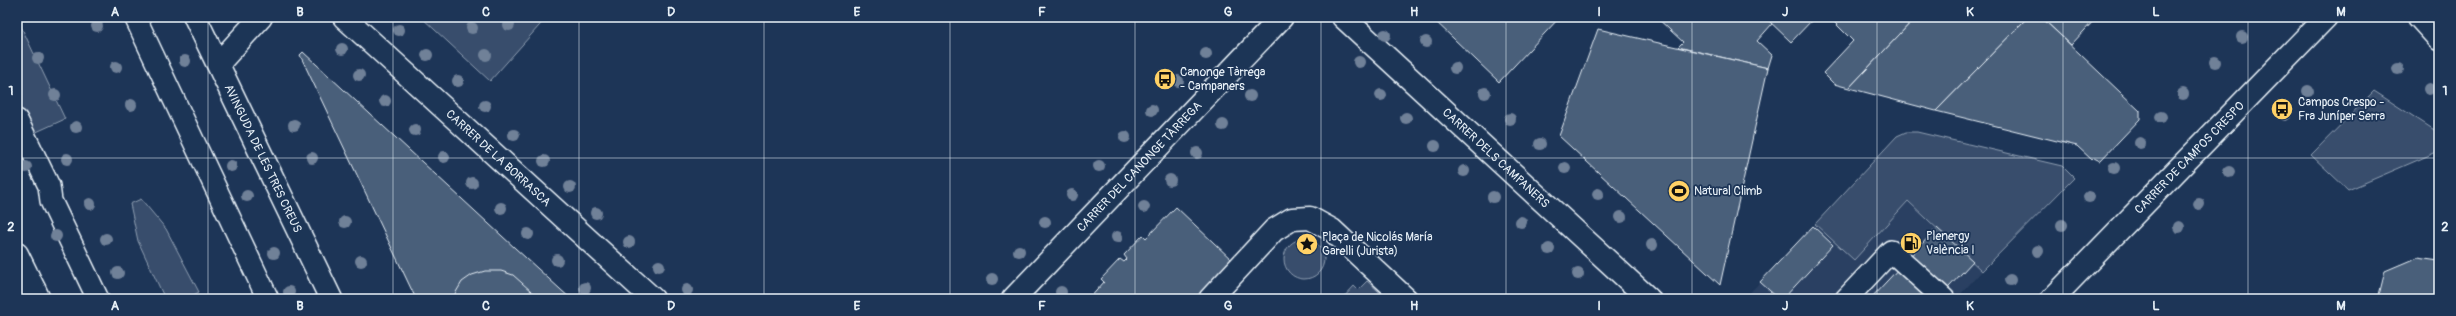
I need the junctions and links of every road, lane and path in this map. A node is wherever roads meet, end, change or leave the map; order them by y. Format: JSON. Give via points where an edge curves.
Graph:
{"nodes":[{"id":1,"x":135,"y":17,"type":"edge"},
{"id":2,"x":195,"y":17,"type":"edge"},
{"id":3,"x":261,"y":17,"type":"edge"},
{"id":4,"x":344,"y":17,"type":"edge"},
{"id":5,"x":1282,"y":17,"type":"edge"},
{"id":6,"x":1343,"y":17,"type":"edge"},
{"id":7,"x":2326,"y":17,"type":"edge"},
{"id":8,"x":2419,"y":17,"type":"edge"},
{"id":9,"x":2439,"y":39,"type":"edge"},
{"id":10,"x":218,"y":63,"type":"junction"},
{"id":11,"x":17,"y":120,"type":"edge"},
{"id":12,"x":17,"y":254,"type":"edge"},
{"id":13,"x":30,"y":295,"type":"edge"},
{"id":14,"x":98,"y":299,"type":"edge"},
{"id":15,"x":268,"y":299,"type":"edge"},
{"id":16,"x":331,"y":299,"type":"edge"},
{"id":17,"x":653,"y":299,"type":"edge"},
{"id":18,"x":1013,"y":299,"type":"edge"},
{"id":19,"x":1210,"y":299,"type":"edge"},
{"id":20,"x":1406,"y":299,"type":"edge"},
{"id":21,"x":1649,"y":299,"type":"edge"},
{"id":22,"x":1846,"y":299,"type":"edge"},
{"id":23,"x":1944,"y":299,"type":"edge"},
{"id":24,"x":2052,"y":299,"type":"edge"}],
"edges":[{"from":1,"to":15,"type":"lane"},
{"from":2,"to":10,"type":"street","name":"AVINGUDA DE LES TRES CREUS"},
{"from":3,"to":10,"type":"street"},
{"from":4,"to":17,"type":"street","name":"CARRER DE LA BORRASCA"},
{"from":5,"to":18,"type":"street","name":"CARRER DEL CANONGE TÀRREGA"},
{"from":6,"to":21,"type":"street","name":"CARRER DELS CAMPANERS"},
{"from":7,"to":24,"type":"street","name":"CARRER DE CAMPOS CRESPO"},
{"from":8,"to":9,"type":"street"},
{"from":10,"to":16,"type":"street","name":"AVINGUDA DE LES TRES CREUS"},
{"from":11,"to":14,"type":"lane","via":[[49,186],[50,202]]},
{"from":12,"to":13,"type":"street"},
{"from":19,"to":20,"type":"street","via":[[1274,230],[1292,219],[1310,218],[1332,230]]},
{"from":22,"to":23,"type":"lane","via":[[1891,251]]}]}
